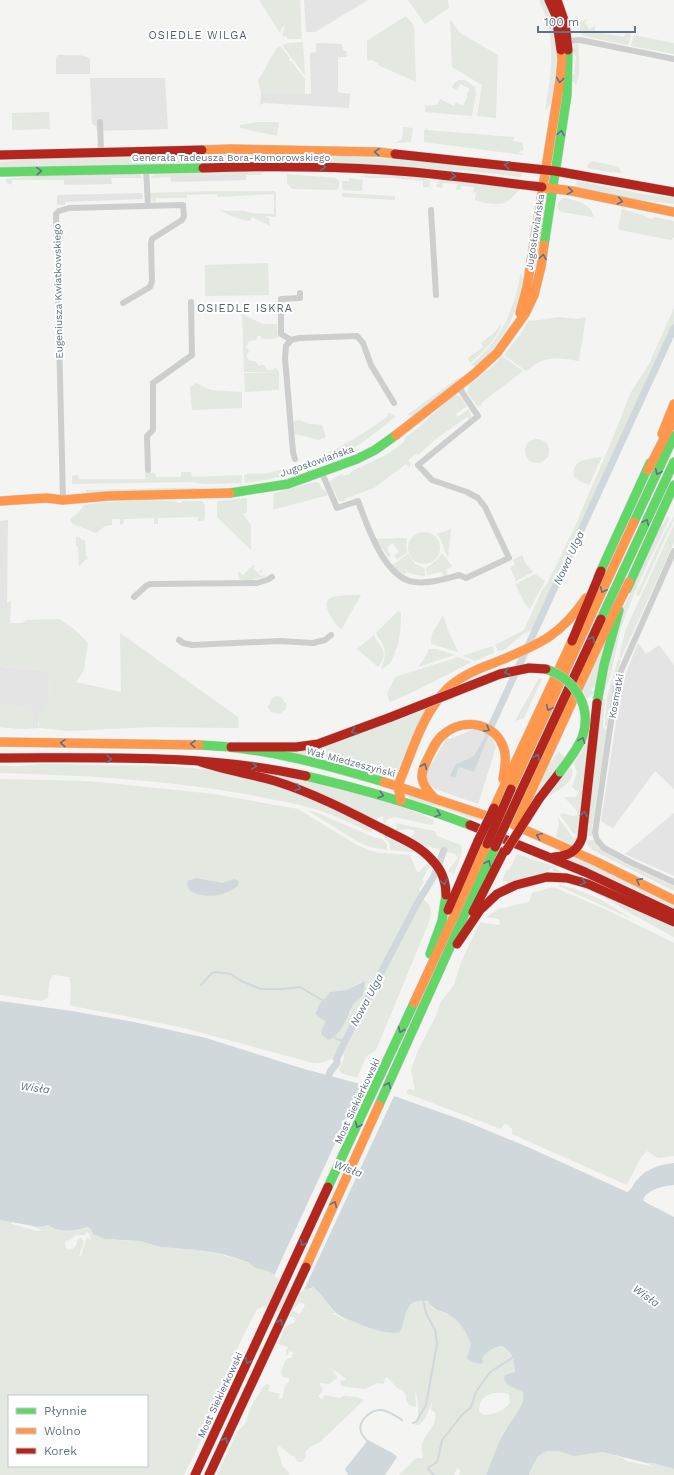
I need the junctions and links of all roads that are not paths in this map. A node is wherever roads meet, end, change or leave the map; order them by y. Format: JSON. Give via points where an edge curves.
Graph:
{"nodes":[{"id":1,"x":550,"y":0,"type":"edge"},
{"id":2,"x":557,"y":0,"type":"edge"},
{"id":3,"x":568,"y":41,"type":"junction"},
{"id":4,"x":674,"y":59,"type":"edge"},
{"id":5,"x":100,"y":122,"type":"dead end"},
{"id":6,"x":101,"y":152,"type":"junction"},
{"id":7,"x":0,"y":155,"type":"edge"},
{"id":8,"x":146,"y":168,"type":"junction"},
{"id":9,"x":545,"y":170,"type":"junction"},
{"id":10,"x":555,"y":171,"type":"junction"},
{"id":11,"x":0,"y":172,"type":"edge"},
{"id":12,"x":542,"y":187,"type":"junction"},
{"id":13,"x":553,"y":189,"type":"junction"},
{"id":14,"x":674,"y":192,"type":"edge"},
{"id":15,"x":148,"y":206,"type":"junction"},
{"id":16,"x":431,"y":210,"type":"dead end"},
{"id":17,"x":674,"y":212,"type":"edge"},
{"id":18,"x":300,"y":294,"type":"dead end"},
{"id":19,"x":436,"y":295,"type":"dead end"},
{"id":20,"x":191,"y":302,"type":"dead end"},
{"id":21,"x":123,"y":303,"type":"dead end"},
{"id":22,"x":518,"y":322,"type":"junction"},
{"id":23,"x":291,"y":340,"type":"junction"},
{"id":24,"x":458,"y":386,"type":"junction"},
{"id":25,"x":394,"y":403,"type":"dead end"},
{"id":26,"x":674,"y":404,"type":"edge"},
{"id":27,"x":674,"y":420,"type":"edge"},
{"id":28,"x":674,"y":436,"type":"edge"},
{"id":29,"x":295,"y":459,"type":"dead end"},
{"id":30,"x":674,"y":462,"type":"edge"},
{"id":31,"x":148,"y":470,"type":"dead end"},
{"id":32,"x":648,"y":470,"type":"junction"},
{"id":33,"x":322,"y":473,"type":"junction"},
{"id":34,"x":674,"y":485,"type":"edge"},
{"id":35,"x":63,"y":500,"type":"junction"},
{"id":36,"x":0,"y":501,"type":"edge"},
{"id":37,"x":674,"y":551,"type":"edge"},
{"id":38,"x":601,"y":571,"type":"junction"},
{"id":39,"x":272,"y":577,"type":"dead end"},
{"id":40,"x":629,"y":582,"type":"junction"},
{"id":41,"x":134,"y":597,"type":"dead end"},
{"id":42,"x":332,"y":635,"type":"dead end"},
{"id":43,"x":179,"y":640,"type":"dead end"},
{"id":44,"x":0,"y":742,"type":"edge"},
{"id":45,"x":231,"y":748,"type":"junction"},
{"id":46,"x":0,"y":758,"type":"edge"},
{"id":47,"x":201,"y":762,"type":"junction"},
{"id":48,"x":398,"y":786,"type":"junction"},
{"id":49,"x":505,"y":787,"type":"junction"},
{"id":50,"x":525,"y":794,"type":"junction"},
{"id":51,"x":435,"y":799,"type":"junction"},
{"id":52,"x":401,"y":801,"type":"junction"},
{"id":53,"x":487,"y":844,"type":"junction"},
{"id":54,"x":575,"y":851,"type":"junction"},
{"id":55,"x":504,"y":853,"type":"junction"},
{"id":56,"x":552,"y":857,"type":"junction"},
{"id":57,"x":674,"y":882,"type":"edge"},
{"id":58,"x":674,"y":900,"type":"edge"},
{"id":59,"x":468,"y":903,"type":"junction"},
{"id":60,"x":674,"y":914,"type":"edge"},
{"id":61,"x":674,"y":922,"type":"edge"},
{"id":62,"x":434,"y":941,"type":"junction"},
{"id":63,"x":429,"y":995,"type":"junction"},
{"id":64,"x":416,"y":996,"type":"junction"},
{"id":65,"x":195,"y":1475,"type":"edge"},
{"id":66,"x":209,"y":1475,"type":"edge"}],
"edges":[{"from":1,"to":9,"type":"main road","name":"Jugosłowiańska","one_way":true,"via":[[556,16],[562,60]]},
{"from":2,"to":3,"type":"main road","name":"Jugosłowiańska","via":[[565,21]]},
{"from":3,"to":4,"type":"street","via":[[580,40]]},
{"from":10,"to":3,"type":"main road","name":"Jugosłowiańska","one_way":true,"via":[[567,95]]},
{"from":5,"to":6,"type":"street"},
{"from":6,"to":7,"type":"main road","name":"Generała Tadeusza Bora-Komorowskiego"},
{"from":9,"to":6,"type":"main road","name":"Generała Tadeusza Bora-Komorowskiego","one_way":true,"via":[[451,158],[354,151],[231,149]]},
{"from":11,"to":8,"type":"main road","name":"Generała Tadeusza Bora-Komorowskiego","one_way":true},
{"from":8,"to":12,"type":"main road","name":"Generała Tadeusza Bora-Komorowskiego","one_way":true,"via":[[277,166],[376,170]]},
{"from":8,"to":15,"type":"street"},
{"from":9,"to":10,"type":"main road","name":"Generała Tadeusza Bora-Komorowskiego"},
{"from":9,"to":12,"type":"main road","name":"Jugosłowiańska"},
{"from":10,"to":13,"type":"main road","name":"Jugosłowiańska"},
{"from":10,"to":14,"type":"main road","name":"Generała Tadeusza Bora-Komorowskiego"},
{"from":12,"to":13,"type":"main road","name":"Generała Tadeusza Bora-Komorowskiego"},
{"from":12,"to":22,"type":"main road","name":"Jugosłowiańska","via":[[527,287]]},
{"from":13,"to":17,"type":"main road","name":"Generała Tadeusza Bora-Komorowskiego","one_way":true},
{"from":22,"to":13,"type":"main road","name":"Jugosłowiańska","one_way":true,"via":[[534,295]]},
{"from":15,"to":21,"type":"street","via":[[183,205],[184,216],[182,220],[152,239],[150,286]]},
{"from":15,"to":35,"type":"street","name":"Eugeniusza Kwiatkowskiego","via":[[69,208],[56,214]]},
{"from":16,"to":19,"type":"street"},
{"from":18,"to":23,"type":"street","via":[[300,298],[280,299],[281,334]]},
{"from":20,"to":31,"type":"street","via":[[190,358],[153,382],[154,430],[147,436]]},
{"from":22,"to":24,"type":"main road","name":"Jugosłowiańska","via":[[506,342],[487,363]]},
{"from":23,"to":25,"type":"street","via":[[357,336]]},
{"from":23,"to":29,"type":"street","via":[[286,346],[286,358]]},
{"from":24,"to":33,"type":"main road","name":"Jugosłowiańska","via":[[375,450]]},
{"from":24,"to":33,"type":"street","via":[[478,416],[418,465],[432,480],[478,498],[485,507],[509,558],[466,578],[459,575],[436,581],[411,582],[389,566],[371,538],[358,501],[337,508]]},
{"from":26,"to":32,"type":"main road"},
{"from":27,"to":32,"type":"main road"},
{"from":28,"to":49,"type":"main road","one_way":true},
{"from":50,"to":30,"type":"main road","one_way":true},
{"from":32,"to":38,"type":"main road"},
{"from":33,"to":35,"type":"main road","name":"Jugosłowiańska","via":[[288,484],[234,493],[108,496]]},
{"from":34,"to":40,"type":"main road"},
{"from":35,"to":36,"type":"main road","name":"Jugosłowiańska","via":[[47,498]]},
{"from":37,"to":57,"type":"street","name":"Kosmatki","via":[[634,639],[616,686],[595,827],[597,840],[604,848]]},
{"from":38,"to":48,"type":"main road","via":[[575,615],[550,638],[468,674],[450,686],[437,701],[426,722]]},
{"from":38,"to":49,"type":"main road"},
{"from":39,"to":41,"type":"street","via":[[257,583],[150,584]]},
{"from":40,"to":50,"type":"main road"},
{"from":54,"to":40,"type":"main road","one_way":true,"via":[[582,838],[601,683],[613,628]]},
{"from":42,"to":43,"type":"street","via":[[325,640],[313,642],[197,645]]},
{"from":45,"to":44,"type":"main road","name":"Wał Miedzeszyński","one_way":true,"via":[[194,744]]},
{"from":45,"to":48,"type":"main road","name":"Wał Miedzeszyński","via":[[316,763]]},
{"from":55,"to":45,"type":"main road","one_way":true,"bridge":true,"via":[[539,799],[579,747],[585,728],[586,717],[577,691],[564,677],[550,670],[531,667],[508,672],[318,744]]},
{"from":46,"to":47,"type":"main road","one_way":true},
{"from":47,"to":52,"type":"main road","one_way":true,"via":[[242,765],[298,774]]},
{"from":47,"to":62,"type":"main road","one_way":true,"via":[[294,787],[335,803],[423,851],[436,864],[446,886],[446,904]]},
{"from":48,"to":51,"type":"main road","name":"Wał Miedzeszyński"},
{"from":48,"to":52,"type":"main road"},
{"from":51,"to":49,"type":"main road","one_way":true,"via":[[422,786],[420,774],[436,742],[446,732],[465,724],[490,729],[500,740],[505,753]]},
{"from":49,"to":53,"type":"main road","bridge":true},
{"from":49,"to":53,"type":"main road","bridge":true,"via":[[494,808]]},
{"from":50,"to":53,"type":"main road","bridge":true},
{"from":50,"to":55,"type":"main road","bridge":true},
{"from":54,"to":51,"type":"main road","name":"Wał Miedzeszyński","one_way":true,"via":[[511,824]]},
{"from":52,"to":56,"type":"main road","one_way":true},
{"from":53,"to":59,"type":"main road","name":"Most Siekierkowski"},
{"from":54,"to":56,"type":"main road"},
{"from":58,"to":54,"type":"main road","name":"Wał Miedzeszyński","one_way":true},
{"from":55,"to":59,"type":"main road"},
{"from":56,"to":60,"type":"main road"},
{"from":59,"to":61,"type":"main road","one_way":true,"via":[[489,900],[510,887],[532,880],[563,878],[599,888]]},
{"from":59,"to":62,"type":"main road"},
{"from":59,"to":63,"type":"main road","name":"Most Siekierkowski"},
{"from":59,"to":63,"type":"main road","via":[[457,944]]},
{"from":59,"to":64,"type":"main road","name":"Most Siekierkowski"},
{"from":62,"to":64,"type":"main road"},
{"from":66,"to":63,"type":"main road","name":"Most Siekierkowski","one_way":true},
{"from":64,"to":65,"type":"main road","name":"Most Siekierkowski","one_way":true}]}
